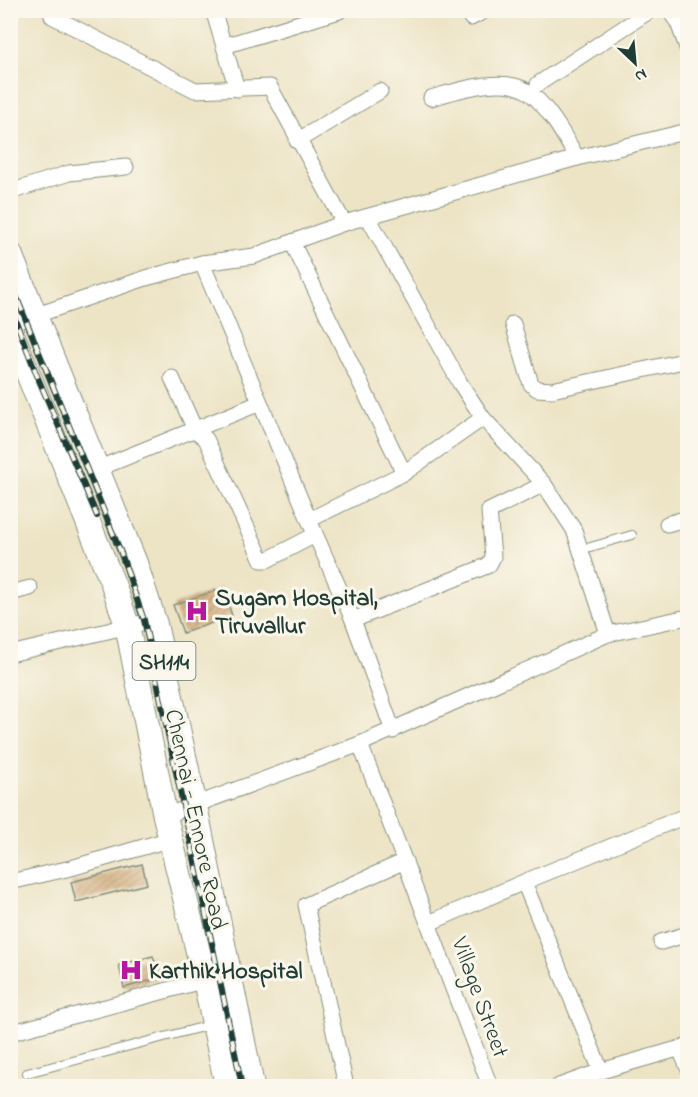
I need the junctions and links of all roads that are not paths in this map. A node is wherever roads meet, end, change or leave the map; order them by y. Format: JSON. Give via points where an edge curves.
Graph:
{"nodes":[{"id":1,"x":51,"y":10,"type":"edge"},
{"id":2,"x":213,"y":10,"type":"edge"},
{"id":3,"x":486,"y":10,"type":"edge"},
{"id":4,"x":651,"y":10,"type":"edge"},
{"id":5,"x":339,"y":11,"type":"edge"},
{"id":6,"x":678,"y":17,"type":"edge"},
{"id":7,"x":471,"y":18,"type":"dead end"},
{"id":8,"x":224,"y":46,"type":"junction"},
{"id":9,"x":687,"y":50,"type":"edge"},
{"id":10,"x":538,"y":84,"type":"dead end"},
{"id":11,"x":237,"y":89,"type":"junction"},
{"id":12,"x":380,"y":91,"type":"dead end"},
{"id":13,"x":431,"y":98,"type":"dead end"},
{"id":14,"x":687,"y":130,"type":"edge"},
{"id":15,"x":297,"y":141,"type":"junction"},
{"id":16,"x":578,"y":158,"type":"junction"},
{"id":17,"x":126,"y":167,"type":"dead end"},
{"id":18,"x":10,"y":192,"type":"edge"},
{"id":19,"x":368,"y":217,"type":"junction"},
{"id":20,"x":344,"y":223,"type":"junction"},
{"id":21,"x":292,"y":242,"type":"junction"},
{"id":22,"x":10,"y":254,"type":"edge"},
{"id":23,"x":202,"y":263,"type":"junction"},
{"id":24,"x":36,"y":316,"type":"junction"},
{"id":25,"x":10,"y":324,"type":"edge"},
{"id":26,"x":513,"y":324,"type":"dead end"},
{"id":27,"x":10,"y":329,"type":"edge"},
{"id":28,"x":687,"y":360,"type":"edge"},
{"id":29,"x":172,"y":378,"type":"dead end"},
{"id":30,"x":260,"y":402,"type":"junction"},
{"id":31,"x":483,"y":418,"type":"junction"},
{"id":32,"x":195,"y":430,"type":"junction"},
{"id":33,"x":97,"y":469,"type":"junction"},
{"id":34,"x":404,"y":472,"type":"junction"},
{"id":35,"x":544,"y":484,"type":"junction"},
{"id":36,"x":687,"y":518,"type":"edge"},
{"id":37,"x":309,"y":520,"type":"junction"},
{"id":38,"x":667,"y":524,"type":"dead end"},
{"id":39,"x":315,"y":535,"type":"junction"},
{"id":40,"x":632,"y":535,"type":"dead end"},
{"id":41,"x":580,"y":550,"type":"junction"},
{"id":42,"x":30,"y":588,"type":"dead end"},
{"id":43,"x":10,"y":593,"type":"edge"},
{"id":44,"x":687,"y":617,"type":"edge"},
{"id":45,"x":154,"y":620,"type":"junction"},
{"id":46,"x":352,"y":620,"type":"junction"},
{"id":47,"x":127,"y":626,"type":"junction"},
{"id":48,"x":608,"y":634,"type":"junction"},
{"id":49,"x":10,"y":654,"type":"edge"},
{"id":50,"x":393,"y":731,"type":"junction"},
{"id":51,"x":360,"y":744,"type":"junction"},
{"id":52,"x":195,"y":806,"type":"junction"},
{"id":53,"x":687,"y":815,"type":"edge"},
{"id":54,"x":168,"y":827,"type":"junction"},
{"id":55,"x":405,"y":861,"type":"junction"},
{"id":56,"x":10,"y":882,"type":"edge"},
{"id":57,"x":524,"y":882,"type":"junction"},
{"id":58,"x":429,"y":923,"type":"junction"},
{"id":59,"x":687,"y":934,"type":"edge"},
{"id":60,"x":661,"y":942,"type":"dead end"},
{"id":61,"x":205,"y":980,"type":"junction"},
{"id":62,"x":214,"y":1024,"type":"junction"},
{"id":63,"x":10,"y":1033,"type":"edge"},
{"id":64,"x":684,"y":1048,"type":"edge"},
{"id":65,"x":687,"y":1068,"type":"edge"},
{"id":66,"x":601,"y":1071,"type":"junction"},
{"id":67,"x":27,"y":1072,"type":"dead end"},
{"id":68,"x":227,"y":1086,"type":"edge"},
{"id":69,"x":252,"y":1086,"type":"edge"},
{"id":70,"x":346,"y":1086,"type":"edge"},
{"id":71,"x":490,"y":1086,"type":"edge"},
{"id":72,"x":559,"y":1086,"type":"edge"}],
"edges":[{"from":1,"to":11,"type":"street","via":[[52,16],[195,90]]},
{"from":2,"to":8,"type":"street"},
{"from":3,"to":7,"type":"street"},
{"from":4,"to":10,"type":"street"},
{"from":5,"to":8,"type":"street"},
{"from":6,"to":9,"type":"street"},
{"from":8,"to":11,"type":"street"},
{"from":11,"to":15,"type":"street","via":[[270,87]]},
{"from":12,"to":15,"type":"street"},
{"from":13,"to":16,"type":"street","via":[[487,85],[503,84],[526,90],[552,119]]},
{"from":14,"to":16,"type":"street"},
{"from":15,"to":20,"type":"street"},
{"from":16,"to":19,"type":"street"},
{"from":17,"to":18,"type":"street","via":[[69,173]]},
{"from":19,"to":20,"type":"street"},
{"from":19,"to":31,"type":"street"},
{"from":20,"to":21,"type":"street"},
{"from":21,"to":23,"type":"street","via":[[254,256]]},
{"from":21,"to":34,"type":"street"},
{"from":22,"to":24,"type":"main road","name":"Chennai - Ennore Road","number":"SH114"},
{"from":23,"to":24,"type":"street"},
{"from":23,"to":30,"type":"street"},
{"from":24,"to":25,"type":"street"},
{"from":24,"to":33,"type":"main road","name":"Chennai - Ennore Road","number":"SH114"},
{"from":26,"to":28,"type":"street","via":[[531,384],[537,390]]},
{"from":27,"to":47,"type":"main road","name":"Chennai - Ennore Road","number":"SH114"},
{"from":29,"to":32,"type":"street"},
{"from":30,"to":32,"type":"street"},
{"from":30,"to":37,"type":"street"},
{"from":31,"to":34,"type":"street"},
{"from":31,"to":35,"type":"street"},
{"from":32,"to":33,"type":"street"},
{"from":32,"to":39,"type":"street","via":[[206,439],[262,560]]},
{"from":33,"to":45,"type":"main road","name":"Chennai - Ennore Road","number":"SH114"},
{"from":34,"to":37,"type":"street"},
{"from":35,"to":41,"type":"street","via":[[574,530]]},
{"from":35,"to":46,"type":"street","via":[[489,511],[493,557],[489,565]]},
{"from":36,"to":38,"type":"street"},
{"from":37,"to":39,"type":"street"},
{"from":39,"to":46,"type":"street"},
{"from":40,"to":41,"type":"lane"},
{"from":41,"to":48,"type":"street"},
{"from":42,"to":43,"type":"street"},
{"from":44,"to":48,"type":"street"},
{"from":45,"to":47,"type":"street"},
{"from":45,"to":52,"type":"main road","name":"Chennai - Ennore Road","number":"SH114"},
{"from":46,"to":50,"type":"street"},
{"from":47,"to":49,"type":"street"},
{"from":47,"to":54,"type":"main road","name":"Chennai - Ennore Road","number":"SH114"},
{"from":48,"to":50,"type":"street"},
{"from":50,"to":51,"type":"street"},
{"from":51,"to":52,"type":"street"},
{"from":51,"to":55,"type":"street","name":"Village Street"},
{"from":52,"to":54,"type":"street"},
{"from":52,"to":69,"type":"main road","name":"Chennai - Ennore Road","number":"SH114"},
{"from":53,"to":57,"type":"street"},
{"from":54,"to":56,"type":"street","via":[[71,868]]},
{"from":54,"to":61,"type":"main road","name":"Chennai - Ennore Road","number":"SH114"},
{"from":55,"to":58,"type":"street","name":"Village Street"},
{"from":55,"to":70,"type":"street","via":[[306,905]]},
{"from":57,"to":58,"type":"street"},
{"from":57,"to":66,"type":"street"},
{"from":58,"to":71,"type":"street","name":"Village Street"},
{"from":59,"to":60,"type":"street"},
{"from":61,"to":62,"type":"main road","name":"Chennai - Ennore Road","number":"SH114"},
{"from":61,"to":63,"type":"street"},
{"from":62,"to":67,"type":"lane"},
{"from":62,"to":68,"type":"main road","name":"Chennai - Ennore Road","number":"SH114"},
{"from":64,"to":65,"type":"street"},
{"from":64,"to":66,"type":"street"},
{"from":66,"to":72,"type":"street"}]}
